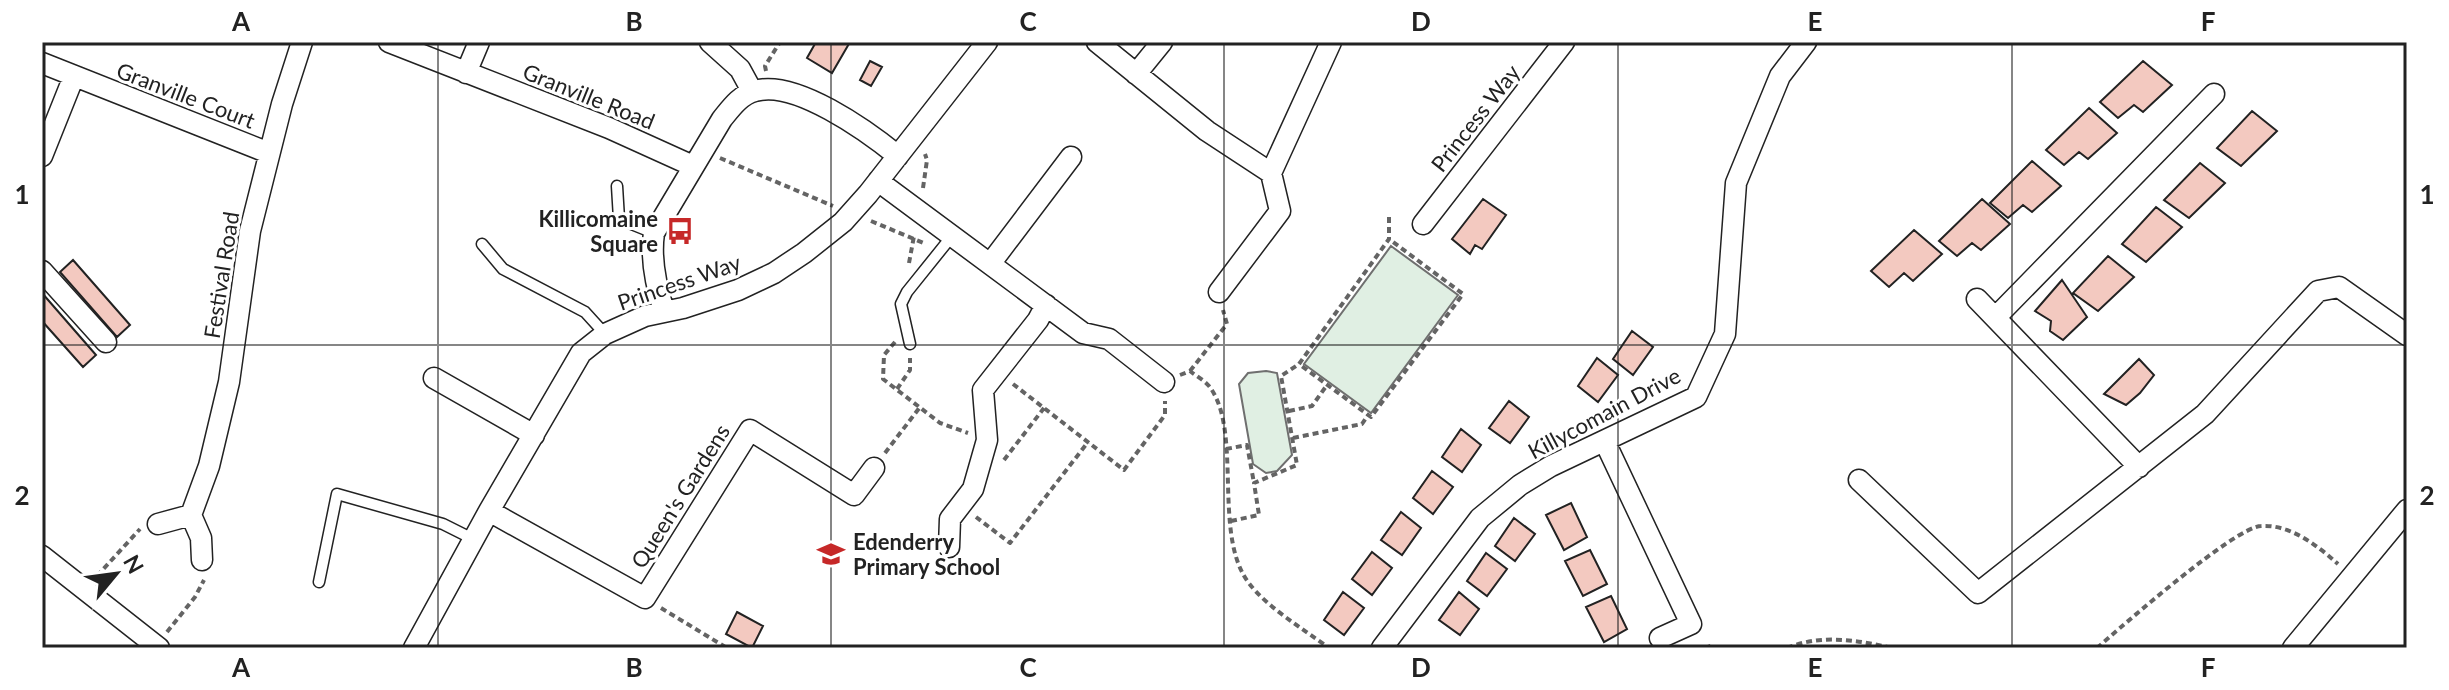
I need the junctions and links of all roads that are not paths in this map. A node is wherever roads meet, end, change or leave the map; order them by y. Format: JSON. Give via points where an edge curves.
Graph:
{"nodes":[{"id":1,"x":302,"y":42,"type":"edge"},
{"id":2,"x":389,"y":42,"type":"edge"},
{"id":3,"x":479,"y":42,"type":"edge"},
{"id":4,"x":710,"y":42,"type":"edge"},
{"id":5,"x":987,"y":42,"type":"edge"},
{"id":6,"x":1097,"y":42,"type":"edge"},
{"id":7,"x":1162,"y":42,"type":"edge"},
{"id":8,"x":1331,"y":42,"type":"edge"},
{"id":9,"x":1564,"y":42,"type":"edge"},
{"id":10,"x":1806,"y":42,"type":"edge"},
{"id":11,"x":42,"y":63,"type":"edge"},
{"id":12,"x":466,"y":73,"type":"junction"},
{"id":13,"x":1136,"y":74,"type":"junction"},
{"id":14,"x":74,"y":76,"type":"junction"},
{"id":15,"x":762,"y":90,"type":"junction"},
{"id":16,"x":2214,"y":94,"type":"dead end"},
{"id":17,"x":269,"y":153,"type":"junction"},
{"id":18,"x":42,"y":156,"type":"edge"},
{"id":19,"x":898,"y":156,"type":"junction"},
{"id":20,"x":1071,"y":157,"type":"dead end"},
{"id":21,"x":698,"y":159,"type":"junction"},
{"id":22,"x":1271,"y":173,"type":"junction"},
{"id":23,"x":878,"y":181,"type":"junction"},
{"id":24,"x":617,"y":186,"type":"dead end"},
{"id":25,"x":1423,"y":224,"type":"dead end"},
{"id":26,"x":654,"y":233,"type":"junction"},
{"id":27,"x":946,"y":243,"type":"junction"},
{"id":28,"x":482,"y":244,"type":"dead end"},
{"id":29,"x":990,"y":264,"type":"junction"},
{"id":30,"x":42,"y":271,"type":"edge"},
{"id":31,"x":1219,"y":292,"type":"road end"},
{"id":32,"x":1977,"y":299,"type":"dead end"},
{"id":33,"x":1046,"y":305,"type":"junction"},
{"id":34,"x":664,"y":311,"type":"junction"},
{"id":35,"x":1996,"y":317,"type":"junction"},
{"id":36,"x":605,"y":334,"type":"junction"},
{"id":37,"x":2407,"y":335,"type":"edge"},
{"id":38,"x":106,"y":342,"type":"dead end"},
{"id":39,"x":910,"y":344,"type":"road end"},
{"id":40,"x":434,"y":378,"type":"dead end"},
{"id":41,"x":1164,"y":382,"type":"road end"},
{"id":42,"x":534,"y":435,"type":"junction"},
{"id":43,"x":1605,"y":442,"type":"junction"},
{"id":44,"x":2139,"y":467,"type":"junction"},
{"id":45,"x":874,"y":468,"type":"road end"},
{"id":46,"x":1859,"y":480,"type":"dead end"},
{"id":47,"x":2407,"y":510,"type":"edge"},
{"id":48,"x":489,"y":511,"type":"junction"},
{"id":49,"x":191,"y":515,"type":"junction"},
{"id":50,"x":158,"y":524,"type":"road end"},
{"id":51,"x":473,"y":539,"type":"junction"},
{"id":52,"x":949,"y":547,"type":"dead end"},
{"id":53,"x":202,"y":560,"type":"road end"},
{"id":54,"x":46,"y":566,"type":"edge"},
{"id":55,"x":319,"y":582,"type":"dead end"},
{"id":56,"x":1660,"y":638,"type":"dead end"},
{"id":57,"x":422,"y":645,"type":"edge"},
{"id":58,"x":157,"y":647,"type":"edge"},
{"id":59,"x":1382,"y":648,"type":"edge"},
{"id":60,"x":2293,"y":648,"type":"edge"}],
"edges":[{"from":1,"to":17,"type":"street","name":"Festival Road"},
{"from":2,"to":12,"type":"street","name":"Granville Road"},
{"from":3,"to":12,"type":"street"},
{"from":4,"to":15,"type":"street"},
{"from":5,"to":19,"type":"street","name":"Princess Way"},
{"from":6,"to":13,"type":"street"},
{"from":7,"to":13,"type":"street"},
{"from":8,"to":22,"type":"street"},
{"from":9,"to":25,"type":"street","name":"Princess Way"},
{"from":10,"to":43,"type":"street","name":"Killycomain Drive","via":[[1780,76],[1736,183],[1725,334],[1696,397]]},
{"from":11,"to":14,"type":"street","name":"Granville Court"},
{"from":12,"to":21,"type":"street","name":"Granville Road"},
{"from":13,"to":22,"type":"street"},
{"from":14,"to":17,"type":"street","name":"Granville Court"},
{"from":14,"to":18,"type":"street"},
{"from":15,"to":19,"type":"street","via":[[791,91],[865,130]]},
{"from":15,"to":21,"type":"street","via":[[736,102]]},
{"from":16,"to":35,"type":"street"},
{"from":17,"to":49,"type":"street","name":"Festival Road","via":[[250,231],[229,382]]},
{"from":19,"to":23,"type":"street","name":"Princess Way"},
{"from":20,"to":29,"type":"street"},
{"from":21,"to":26,"type":"street"},
{"from":22,"to":31,"type":"street","via":[[1280,211]]},
{"from":23,"to":27,"type":"street"},
{"from":23,"to":34,"type":"street","name":"Princess Way","via":[[851,213],[774,273],[738,290]]},
{"from":24,"to":26,"type":"lane","via":[[619,219]]},
{"from":26,"to":34,"type":"street","via":[[653,258]]},
{"from":27,"to":29,"type":"street"},
{"from":27,"to":39,"type":"lane","via":[[901,304]]},
{"from":28,"to":36,"type":"lane","via":[[503,269],[585,312]]},
{"from":29,"to":33,"type":"street"},
{"from":30,"to":38,"type":"street"},
{"from":32,"to":35,"type":"street"},
{"from":33,"to":41,"type":"street","via":[[1083,333],[1109,339]]},
{"from":33,"to":52,"type":"street","via":[[983,390],[987,440],[973,489],[950,519]]},
{"from":34,"to":36,"type":"street","name":"Princess Way"},
{"from":35,"to":44,"type":"street"},
{"from":36,"to":42,"type":"street","name":"Princess Way","via":[[581,353]]},
{"from":37,"to":44,"type":"street","via":[[2339,287],[2318,291],[2205,414]]},
{"from":40,"to":42,"type":"street"},
{"from":42,"to":48,"type":"street","name":"Princess Way"},
{"from":43,"to":56,"type":"street","via":[[1691,624]]},
{"from":43,"to":59,"type":"street","name":"Killycomain Drive","via":[[1551,466],[1480,518]]},
{"from":44,"to":46,"type":"street","via":[[1978,593]]},
{"from":45,"to":48,"type":"street","name":"Queen's Gardens","via":[[854,495],[750,430],[645,598]]},
{"from":47,"to":60,"type":"street"},
{"from":48,"to":51,"type":"street","name":"Princess Way"},
{"from":49,"to":50,"type":"street"},
{"from":49,"to":53,"type":"street","via":[[201,538]]},
{"from":51,"to":55,"type":"lane","via":[[443,524],[337,494]]},
{"from":51,"to":57,"type":"street","name":"Princess Way"},
{"from":54,"to":58,"type":"street"}]}
